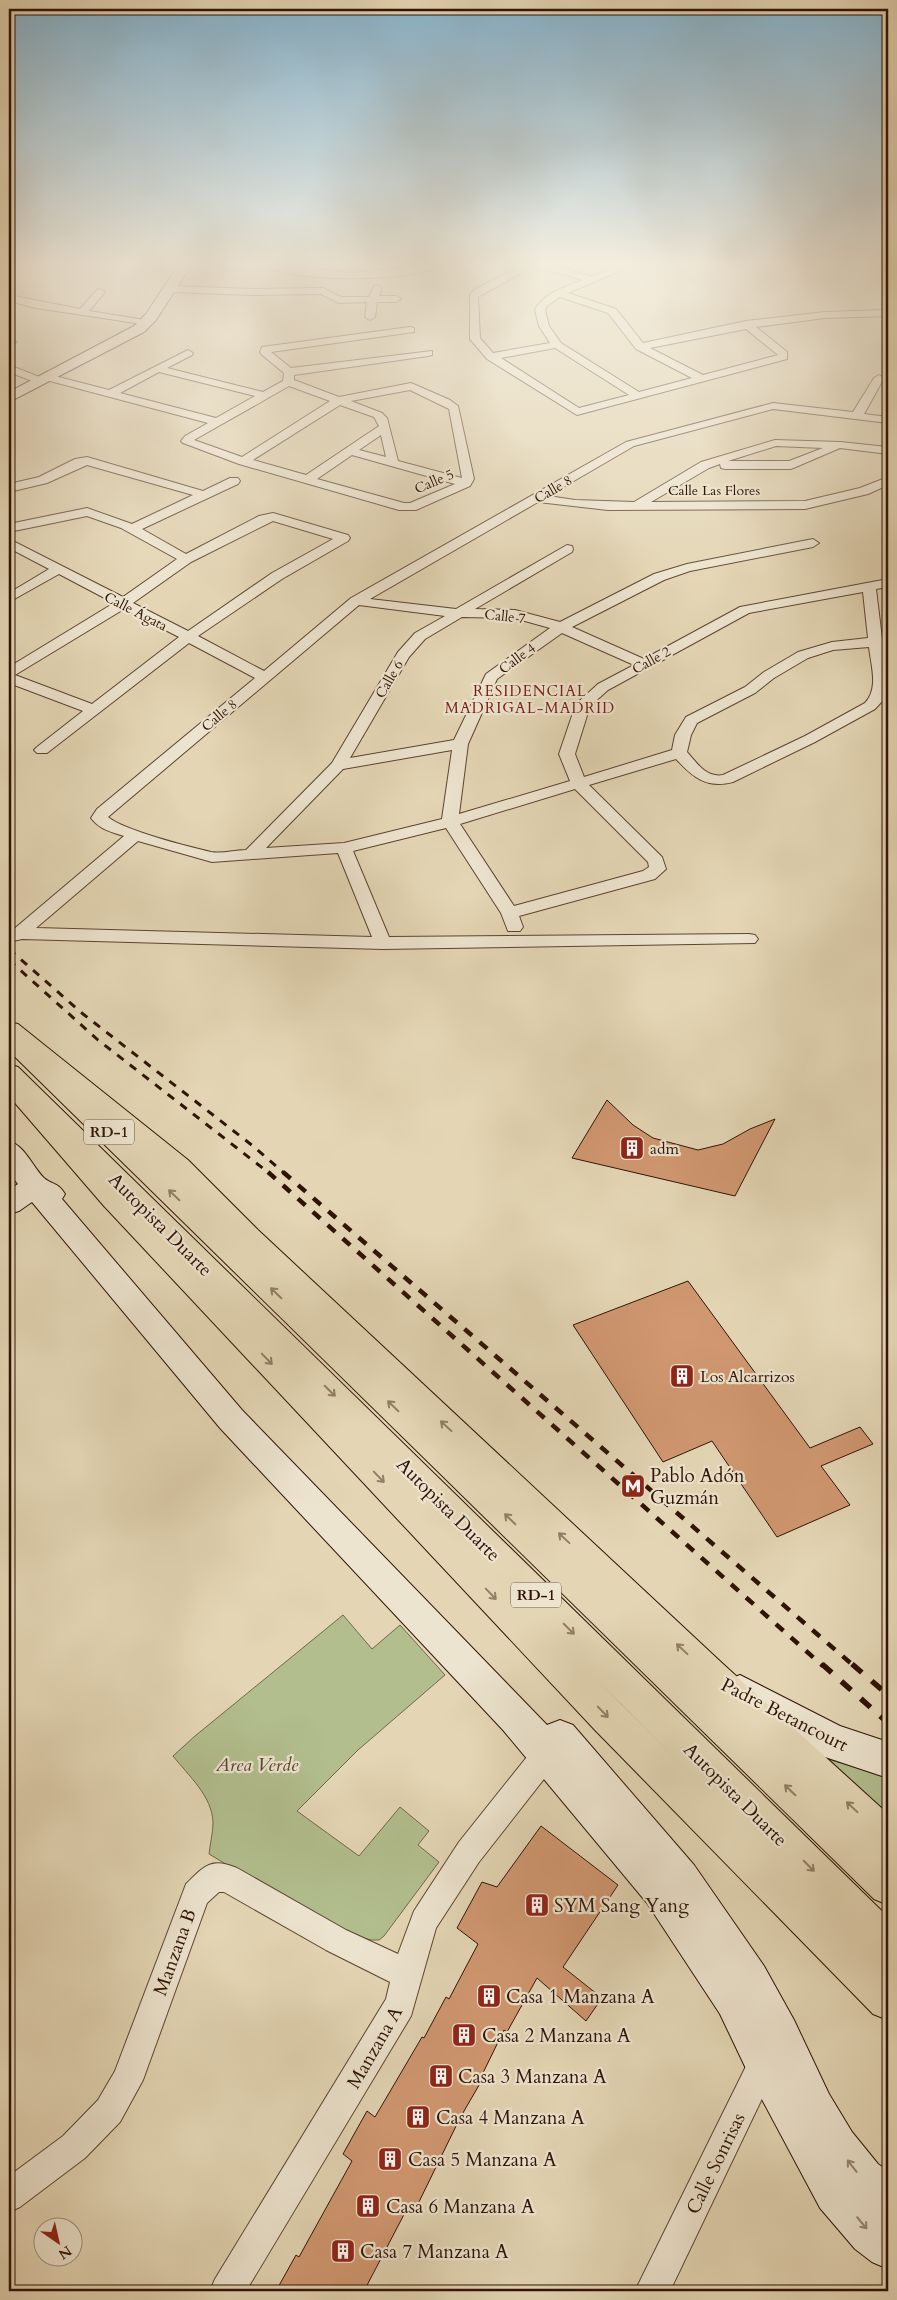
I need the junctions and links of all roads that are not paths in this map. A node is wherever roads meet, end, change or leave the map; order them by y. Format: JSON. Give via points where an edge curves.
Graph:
{"nodes":[{"id":1,"x":20,"y":371,"type":"edge"},
{"id":2,"x":59,"y":371,"type":"edge"},
{"id":3,"x":154,"y":371,"type":"edge"},
{"id":4,"x":168,"y":371,"type":"edge"},
{"id":5,"x":284,"y":371,"type":"edge"},
{"id":6,"x":321,"y":371,"type":"edge"},
{"id":7,"x":513,"y":371,"type":"edge"},
{"id":8,"x":599,"y":371,"type":"edge"},
{"id":9,"x":687,"y":371,"type":"edge"},
{"id":10,"x":730,"y":371,"type":"edge"},
{"id":11,"x":289,"y":377,"type":"junction"},
{"id":12,"x":879,"y":378,"type":"dead end"},
{"id":13,"x":44,"y":379,"type":"junction"},
{"id":14,"x":702,"y":379,"type":"junction"},
{"id":15,"x":110,"y":394,"type":"junction"},
{"id":16,"x":264,"y":395,"type":"junction"},
{"id":17,"x":638,"y":396,"type":"junction"},
{"id":18,"x":9,"y":398,"type":"edge"},
{"id":19,"x":340,"y":400,"type":"junction"},
{"id":20,"x":856,"y":417,"type":"junction"},
{"id":21,"x":888,"y":420,"type":"edge"},
{"id":22,"x":218,"y":422,"type":"junction"},
{"id":23,"x":384,"y":428,"type":"junction"},
{"id":24,"x":840,"y":445,"type":"junction"},
{"id":25,"x":350,"y":451,"type":"junction"},
{"id":26,"x":888,"y":451,"type":"edge"},
{"id":27,"x":243,"y":461,"type":"junction"},
{"id":28,"x":393,"y":463,"type":"junction"},
{"id":29,"x":706,"y":464,"type":"junction"},
{"id":30,"x":307,"y":480,"type":"junction"},
{"id":31,"x":234,"y":481,"type":"dead end"},
{"id":32,"x":888,"y":481,"type":"edge"},
{"id":33,"x":466,"y":483,"type":"junction"},
{"id":34,"x":9,"y":488,"type":"edge"},
{"id":35,"x":205,"y":495,"type":"junction"},
{"id":36,"x":537,"y":498,"type":"junction"},
{"id":37,"x":637,"y":505,"type":"junction"},
{"id":38,"x":9,"y":528,"type":"edge"},
{"id":39,"x":131,"y":529,"type":"junction"},
{"id":40,"x":9,"y":543,"type":"edge"},
{"id":41,"x":814,"y":543,"type":"dead end"},
{"id":42,"x":567,"y":549,"type":"dead end"},
{"id":43,"x":186,"y":559,"type":"junction"},
{"id":44,"x":58,"y":569,"type":"junction"},
{"id":45,"x":888,"y":583,"type":"edge"},
{"id":46,"x":869,"y":586,"type":"junction"},
{"id":47,"x":9,"y":598,"type":"edge"},
{"id":48,"x":356,"y":601,"type":"junction"},
{"id":49,"x":122,"y":604,"type":"junction"},
{"id":50,"x":457,"y":613,"type":"junction"},
{"id":51,"x":561,"y":627,"type":"junction"},
{"id":52,"x":188,"y":637,"type":"junction"},
{"id":53,"x":874,"y":642,"type":"junction"},
{"id":54,"x":644,"y":664,"type":"junction"},
{"id":55,"x":9,"y":674,"type":"edge"},
{"id":56,"x":265,"y":677,"type":"junction"},
{"id":57,"x":9,"y":678,"type":"edge"},
{"id":58,"x":94,"y":710,"type":"junction"},
{"id":59,"x":460,"y":744,"type":"junction"},
{"id":60,"x":42,"y":750,"type":"dead end"},
{"id":61,"x":680,"y":753,"type":"junction"},
{"id":62,"x":338,"y":765,"type":"junction"},
{"id":63,"x":579,"y":784,"type":"junction"},
{"id":64,"x":450,"y":822,"type":"junction"},
{"id":65,"x":135,"y":836,"type":"junction"},
{"id":66,"x":344,"y":848,"type":"junction"},
{"id":67,"x":250,"y":855,"type":"junction"},
{"id":68,"x":510,"y":913,"type":"junction"},
{"id":69,"x":14,"y":935,"type":"edge"},
{"id":70,"x":749,"y":939,"type":"dead end"},
{"id":71,"x":518,"y":941,"type":"junction"},
{"id":72,"x":383,"y":943,"type":"junction"},
{"id":73,"x":9,"y":1030,"type":"edge"},
{"id":74,"x":9,"y":1036,"type":"edge"},
{"id":75,"x":9,"y":1073,"type":"edge"},
{"id":76,"x":9,"y":1079,"type":"edge"},
{"id":77,"x":15,"y":1175,"type":"edge"},
{"id":78,"x":9,"y":1214,"type":"edge"},
{"id":79,"x":59,"y":1215,"type":"junction"},
{"id":80,"x":196,"y":1237,"type":"junction"},
{"id":81,"x":710,"y":1676,"type":"junction"},
{"id":82,"x":554,"y":1746,"type":"junction"},
{"id":83,"x":888,"y":1760,"type":"edge"},
{"id":84,"x":888,"y":1840,"type":"edge"},
{"id":85,"x":888,"y":1885,"type":"edge"},
{"id":86,"x":888,"y":1945,"type":"edge"},
{"id":87,"x":888,"y":1955,"type":"edge"},
{"id":88,"x":848,"y":1957,"type":"junction"},
{"id":89,"x":407,"y":1974,"type":"junction"},
{"id":90,"x":888,"y":1999,"type":"edge"},
{"id":91,"x":772,"y":2048,"type":"junction"},
{"id":92,"x":9,"y":2196,"type":"edge"},
{"id":93,"x":888,"y":2198,"type":"edge"},
{"id":94,"x":888,"y":2246,"type":"edge"},
{"id":95,"x":227,"y":2291,"type":"edge"},
{"id":96,"x":652,"y":2291,"type":"edge"}],
"edges":[{"from":1,"to":13,"type":"street"},
{"from":2,"to":13,"type":"main road"},
{"from":3,"to":15,"type":"street"},
{"from":4,"to":16,"type":"street"},
{"from":5,"to":11,"type":"street"},
{"from":6,"to":11,"type":"street"},
{"from":7,"to":17,"type":"street","via":[[577,412]]},
{"from":8,"to":17,"type":"street"},
{"from":9,"to":14,"type":"street"},
{"from":10,"to":14,"type":"street"},
{"from":11,"to":16,"type":"street"},
{"from":11,"to":19,"type":"street"},
{"from":12,"to":20,"type":"street"},
{"from":13,"to":15,"type":"street"},
{"from":13,"to":18,"type":"main road"},
{"from":14,"to":17,"type":"street"},
{"from":15,"to":22,"type":"street"},
{"from":16,"to":22,"type":"street"},
{"from":19,"to":23,"type":"street","via":[[378,415]]},
{"from":19,"to":27,"type":"street"},
{"from":19,"to":33,"type":"street","name":"Calle 5","via":[[411,386],[446,402],[454,408],[468,479]]},
{"from":20,"to":21,"type":"street","name":"Calle 8"},
{"from":20,"to":36,"type":"street","name":"Calle 8","via":[[775,402],[630,444]]},
{"from":22,"to":27,"type":"street","via":[[187,441]]},
{"from":23,"to":25,"type":"street"},
{"from":23,"to":28,"type":"street"},
{"from":24,"to":26,"type":"street"},
{"from":24,"to":29,"type":"street","via":[[775,443]]},
{"from":24,"to":29,"type":"street","via":[[791,465]]},
{"from":25,"to":28,"type":"street"},
{"from":25,"to":30,"type":"street"},
{"from":27,"to":30,"type":"street"},
{"from":28,"to":33,"type":"street"},
{"from":29,"to":37,"type":"street"},
{"from":30,"to":33,"type":"street","name":"Calle 5","via":[[408,508]]},
{"from":31,"to":35,"type":"street"},
{"from":32,"to":37,"type":"street","name":"Calle Las Flores","via":[[864,491],[804,505]]},
{"from":34,"to":35,"type":"street","via":[[43,480],[79,462],[86,462]]},
{"from":35,"to":39,"type":"street"},
{"from":36,"to":37,"type":"street","name":"Calle Las Flores","via":[[575,504]]},
{"from":36,"to":48,"type":"street","name":"Calle 8"},
{"from":38,"to":39,"type":"street","via":[[87,512]]},
{"from":39,"to":43,"type":"street"},
{"from":40,"to":44,"type":"street","name":"Calle Ágata"},
{"from":41,"to":51,"type":"street","name":"Calle 4","via":[[687,568],[659,577]]},
{"from":42,"to":50,"type":"street","name":"Calle 6"},
{"from":43,"to":49,"type":"street"},
{"from":43,"to":52,"type":"street","via":[[268,517],[344,538],[277,576]]},
{"from":44,"to":47,"type":"street"},
{"from":44,"to":49,"type":"street","name":"Calle Ágata"},
{"from":45,"to":46,"type":"street","name":"Calle 2"},
{"from":46,"to":53,"type":"street"},
{"from":46,"to":54,"type":"street","name":"Calle 2","via":[[745,610]]},
{"from":48,"to":50,"type":"street","name":"Calle 7"},
{"from":48,"to":56,"type":"street","name":"Calle 8"},
{"from":49,"to":52,"type":"street","name":"Calle Ágata"},
{"from":49,"to":55,"type":"street"},
{"from":50,"to":51,"type":"street","name":"Calle 7","via":[[515,614]]},
{"from":50,"to":62,"type":"street","name":"Calle 6","via":[[420,636],[403,655]]},
{"from":51,"to":54,"type":"street","name":"Calle 7"},
{"from":51,"to":59,"type":"street","name":"Calle 4","via":[[491,677]]},
{"from":52,"to":56,"type":"street","name":"Calle Ágata"},
{"from":52,"to":58,"type":"street"},
{"from":53,"to":61,"type":"street","via":[[832,646],[803,655],[750,690],[691,720],[683,735]]},
{"from":53,"to":61,"type":"street","via":[[881,688],[879,697],[870,706],[810,739],[716,782],[708,781]]},
{"from":54,"to":63,"type":"street","name":"Calle 2","via":[[603,687],[583,704],[567,754]]},
{"from":56,"to":65,"type":"street","name":"Calle 8","via":[[99,818],[106,825]]},
{"from":57,"to":58,"type":"street"},
{"from":58,"to":60,"type":"street"},
{"from":59,"to":62,"type":"street"},
{"from":59,"to":64,"type":"street","name":"Calle 4"},
{"from":61,"to":63,"type":"street","name":"Calle 8"},
{"from":62,"to":67,"type":"street","name":"Calle 6"},
{"from":63,"to":64,"type":"street","name":"Calle 8"},
{"from":63,"to":68,"type":"street","name":"Calle 2","via":[[656,861],[658,869],[649,875]]},
{"from":64,"to":66,"type":"street","name":"Calle 8"},
{"from":64,"to":68,"type":"street"},
{"from":65,"to":67,"type":"street","name":"Calle 8","via":[[212,856]]},
{"from":65,"to":69,"type":"street"},
{"from":66,"to":67,"type":"street","name":"Calle 8"},
{"from":66,"to":72,"type":"street"},
{"from":68,"to":71,"type":"street"},
{"from":69,"to":72,"type":"street"},
{"from":70,"to":71,"type":"street"},
{"from":71,"to":72,"type":"street"},
{"from":81,"to":73,"type":"main road","one_way":true,"via":[[248,1238],[178,1167]]},
{"from":80,"to":74,"type":"main road","number":"RD-1","one_way":true},
{"from":75,"to":80,"type":"main road","name":"Autopista Duarte","number":"RD-1"},
{"from":76,"to":88,"type":"main road","one_way":true,"via":[[114,1199],[601,1710]]},
{"from":77,"to":79,"type":"main road"},
{"from":77,"to":82,"type":"main road","via":[[45,1188],[84,1229]]},
{"from":78,"to":79,"type":"main road","via":[[34,1209]]},
{"from":79,"to":82,"type":"main road","via":[[231,1419]]},
{"from":85,"to":80,"type":"main road","name":"Autopista Duarte","number":"RD-1","one_way":true},
{"from":80,"to":86,"type":"main road","name":"Autopista Duarte","number":"RD-1","one_way":true},
{"from":81,"to":83,"type":"main road","name":"Padre Betancourt","via":[[832,1742]]},
{"from":84,"to":81,"type":"main road","one_way":true},
{"from":82,"to":89,"type":"street","name":"Manzana A","via":[[469,1852],[424,1921]]},
{"from":82,"to":91,"type":"main road","via":[[661,1888]]},
{"from":87,"to":88,"type":"main road","via":[[880,1964]]},
{"from":88,"to":90,"type":"main road"},
{"from":89,"to":92,"type":"street","name":"Manzana B","via":[[336,1940],[227,1878],[213,1878],[196,1894],[127,2080],[109,2111],[74,2147]]},
{"from":89,"to":95,"type":"street","name":"Manzana A","via":[[400,2005]]},
{"from":93,"to":91,"type":"main road","one_way":true,"via":[[862,2180],[837,2148]]},
{"from":91,"to":94,"type":"main road","one_way":true,"via":[[836,2192],[871,2233]]},
{"from":91,"to":96,"type":"street","name":"Calle Sonrisas"}]}
